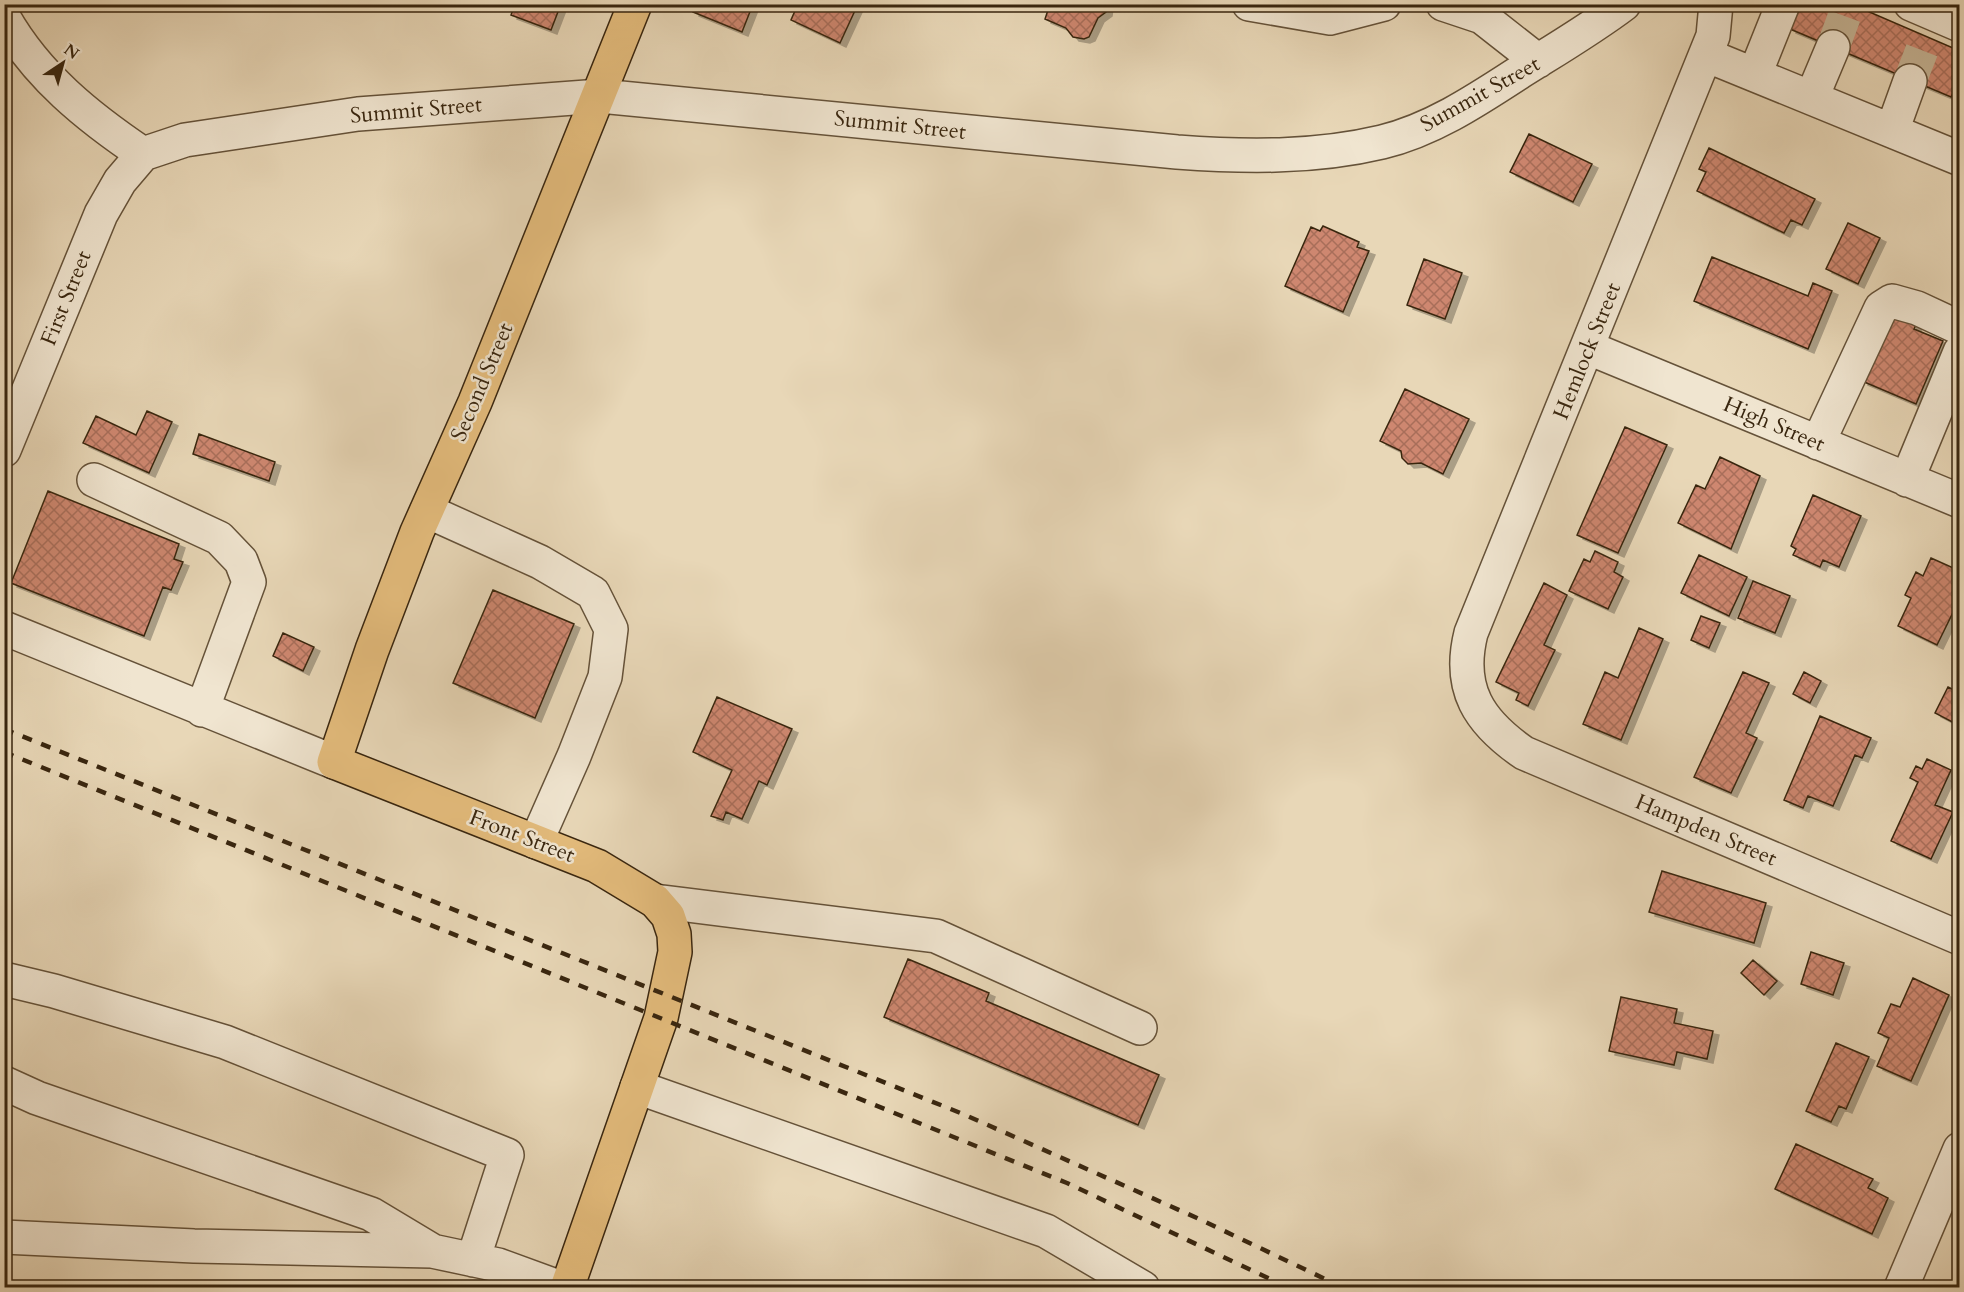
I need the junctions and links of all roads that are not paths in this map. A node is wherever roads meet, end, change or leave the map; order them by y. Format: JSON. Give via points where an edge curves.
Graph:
{"nodes":[{"id":1,"x":635,"y":4,"type":"edge"},
{"id":2,"x":1249,"y":4,"type":"edge"},
{"id":3,"x":1384,"y":4,"type":"edge"},
{"id":4,"x":1443,"y":4,"type":"edge"},
{"id":5,"x":1624,"y":4,"type":"edge"},
{"id":6,"x":1716,"y":4,"type":"edge"},
{"id":7,"x":1783,"y":4,"type":"edge"},
{"id":8,"x":4,"y":18,"type":"edge"},
{"id":9,"x":1833,"y":47,"type":"tunnel mouth"},
{"id":10,"x":1706,"y":55,"type":"junction"},
{"id":11,"x":1538,"y":61,"type":"junction"},
{"id":12,"x":1755,"y":74,"type":"junction"},
{"id":13,"x":1910,"y":81,"type":"tunnel mouth"},
{"id":14,"x":600,"y":96,"type":"junction"},
{"id":15,"x":1812,"y":97,"type":"junction"},
{"id":16,"x":1892,"y":131,"type":"junction"},
{"id":17,"x":142,"y":154,"type":"junction"},
{"id":18,"x":1959,"y":154,"type":"edge"},
{"id":19,"x":1959,"y":328,"type":"edge"},
{"id":20,"x":1589,"y":348,"type":"junction"},
{"id":21,"x":1959,"y":352,"type":"edge"},
{"id":22,"x":1818,"y":443,"type":"junction"},
{"id":23,"x":4,"y":450,"type":"edge"},
{"id":24,"x":94,"y":480,"type":"dead end"},
{"id":25,"x":1907,"y":480,"type":"junction"},
{"id":26,"x":1959,"y":501,"type":"edge"},
{"id":27,"x":427,"y":511,"type":"junction"},
{"id":28,"x":4,"y":628,"type":"edge"},
{"id":29,"x":1472,"y":697,"type":"joint"},
{"id":30,"x":202,"y":710,"type":"junction"},
{"id":31,"x":334,"y":762,"type":"junction"},
{"id":32,"x":536,"y":842,"type":"junction"},
{"id":33,"x":655,"y":901,"type":"junction"},
{"id":34,"x":1959,"y":938,"type":"edge"},
{"id":35,"x":4,"y":979,"type":"edge"},
{"id":36,"x":1140,"y":1028,"type":"dead end"},
{"id":37,"x":4,"y":1083,"type":"edge"},
{"id":38,"x":637,"y":1087,"type":"junction"},
{"id":39,"x":1959,"y":1149,"type":"edge"},
{"id":40,"x":4,"y":1237,"type":"edge"},
{"id":41,"x":432,"y":1251,"type":"junction"},
{"id":42,"x":473,"y":1260,"type":"junction"},
{"id":43,"x":561,"y":1287,"type":"edge"},
{"id":44,"x":567,"y":1287,"type":"edge"},
{"id":45,"x":1143,"y":1287,"type":"edge"},
{"id":46,"x":1901,"y":1287,"type":"edge"}],
"edges":[{"from":1,"to":14,"type":"main road","name":"Second Street"},
{"from":2,"to":3,"type":"street","via":[[1330,18]]},
{"from":4,"to":11,"type":"street","via":[[1482,17]]},
{"from":5,"to":11,"type":"street","name":"Summit Street"},
{"from":6,"to":10,"type":"street","name":"Hemlock Street","via":[[1713,36]]},
{"from":7,"to":12,"type":"street"},
{"from":8,"to":17,"type":"street","via":[[44,75],[101,125]]},
{"from":9,"to":15,"type":"street"},
{"from":10,"to":12,"type":"street"},
{"from":10,"to":20,"type":"street","name":"Hemlock Street"},
{"from":11,"to":14,"type":"street","name":"Summit Street","via":[[1464,108],[1400,137],[1352,149],[1288,155],[1177,152]]},
{"from":12,"to":15,"type":"street"},
{"from":13,"to":16,"type":"street"},
{"from":14,"to":17,"type":"street","name":"Summit Street","via":[[348,115],[185,140]]},
{"from":14,"to":27,"type":"main road","name":"Second Street"},
{"from":15,"to":16,"type":"street"},
{"from":16,"to":18,"type":"street","via":[[1958,158]]},
{"from":17,"to":23,"type":"street","name":"First Street","via":[[101,214]]},
{"from":19,"to":22,"type":"street","via":[[1892,301],[1881,308]]},
{"from":20,"to":22,"type":"street","name":"High Street"},
{"from":20,"to":29,"type":"street","name":"Hemlock Street","via":[[1471,633],[1467,676]]},
{"from":21,"to":25,"type":"street"},
{"from":22,"to":25,"type":"street","name":"High Street"},
{"from":24,"to":30,"type":"street","via":[[219,538],[241,561],[249,582]]},
{"from":25,"to":26,"type":"street","name":"High Street"},
{"from":27,"to":31,"type":"main road","name":"Second Street","via":[[372,650]]},
{"from":27,"to":32,"type":"street","via":[[540,562],[593,593],[611,629],[605,677]]},
{"from":28,"to":30,"type":"street","name":"Front Street"},
{"from":29,"to":34,"type":"street","name":"Hampden Street","via":[[1494,729],[1524,753]]},
{"from":30,"to":31,"type":"street","name":"Front Street"},
{"from":31,"to":32,"type":"main road","name":"Front Street"},
{"from":32,"to":33,"type":"main road","name":"Front Street","via":[[597,866]]},
{"from":33,"to":36,"type":"street","via":[[936,936]]},
{"from":33,"to":38,"type":"main road","name":"Front Street","via":[[668,916],[675,952],[663,1010]]},
{"from":35,"to":42,"type":"street","via":[[225,1042],[507,1155]]},
{"from":37,"to":41,"type":"street","via":[[37,1098],[371,1214]]},
{"from":38,"to":44,"type":"main road","name":"Front Street"},
{"from":38,"to":45,"type":"street","via":[[1046,1231]]},
{"from":39,"to":46,"type":"street"},
{"from":40,"to":41,"type":"street"},
{"from":41,"to":42,"type":"street"},
{"from":42,"to":43,"type":"street"}]}
